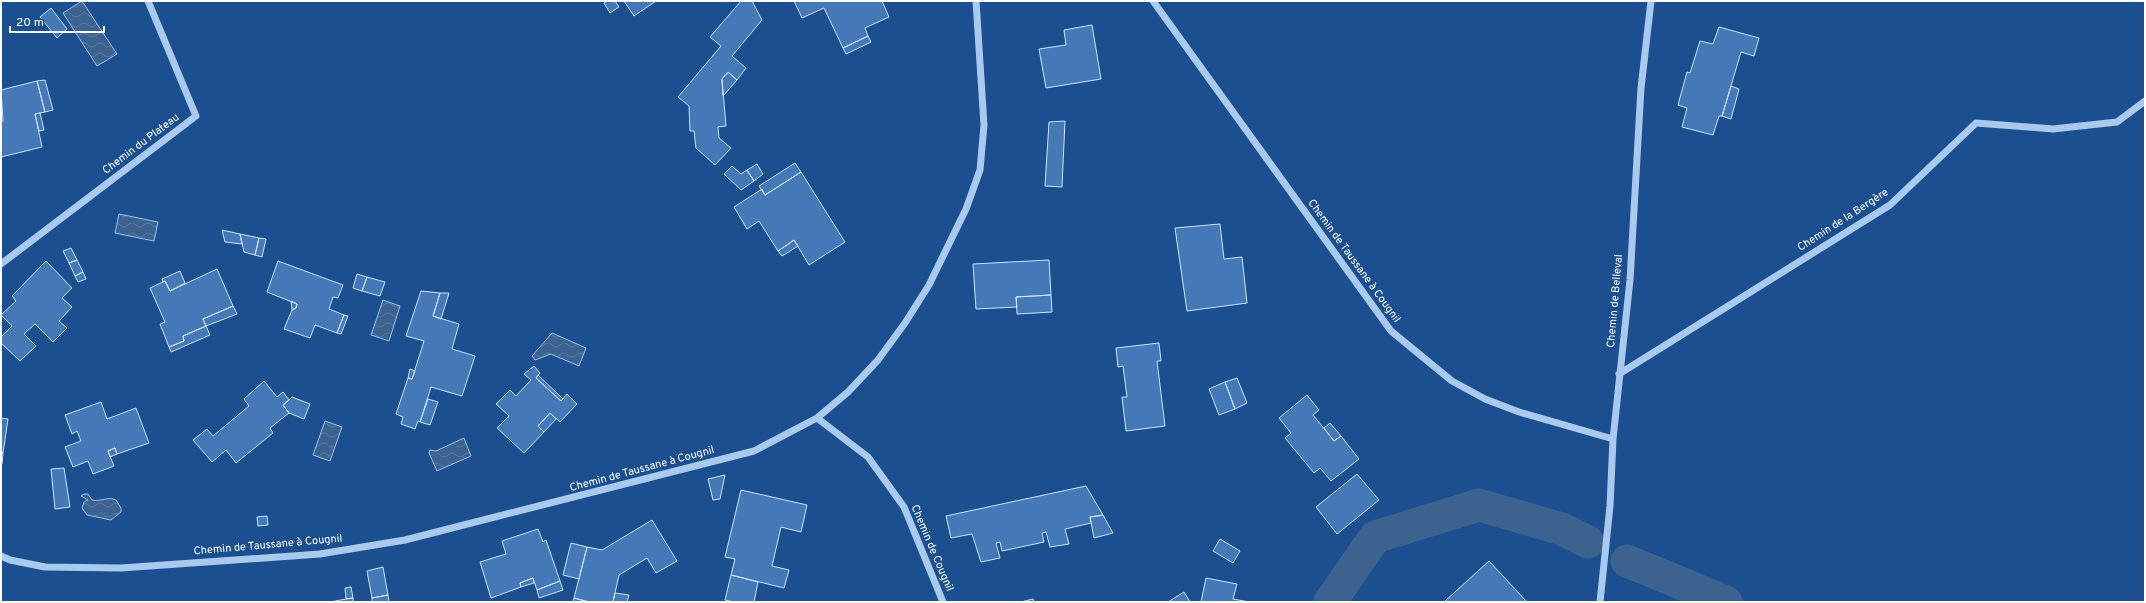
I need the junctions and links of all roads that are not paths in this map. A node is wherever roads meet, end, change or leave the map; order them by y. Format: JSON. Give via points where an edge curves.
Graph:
{"nodes":[{"id":1,"x":148,"y":1,"type":"edge"},
{"id":2,"x":976,"y":1,"type":"edge"},
{"id":3,"x":1153,"y":1,"type":"edge"},
{"id":4,"x":1651,"y":1,"type":"edge"},
{"id":5,"x":2145,"y":101,"type":"edge"},
{"id":6,"x":1,"y":264,"type":"edge"},
{"id":7,"x":1620,"y":374,"type":"junction"},
{"id":8,"x":817,"y":418,"type":"junction"},
{"id":9,"x":1613,"y":439,"type":"junction"},
{"id":10,"x":1,"y":556,"type":"edge"},
{"id":11,"x":943,"y":602,"type":"edge"},
{"id":12,"x":1600,"y":602,"type":"edge"}],
"edges":[{"from":1,"to":6,"type":"street","name":"Chemin du Plateau","via":[[196,116]]},
{"from":2,"to":8,"type":"street","name":"Chemin de Taussane à Cougnil","via":[[984,125],[980,170],[966,209],[928,285],[905,323],[848,392]]},
{"from":3,"to":9,"type":"street","name":"Chemin de Taussane à Cougnil","via":[[1391,331],[1452,381],[1486,399],[1519,412]]},
{"from":4,"to":7,"type":"street","name":"Chemin de Belleval","via":[[1640,88],[1630,280]]},
{"from":5,"to":7,"type":"street","name":"Chemin de la Bergère","via":[[2117,122],[2054,129],[1976,123],[1890,205]]},
{"from":7,"to":9,"type":"street","name":"Chemin de Belleval"},
{"from":8,"to":10,"type":"street","name":"Chemin de Taussane à Cougnil","via":[[754,451],[405,540],[320,554],[121,568],[45,567]]},
{"from":8,"to":11,"type":"street","name":"Chemin de Cougnil","via":[[868,457],[904,507]]},
{"from":9,"to":12,"type":"street","name":"Chemin de Belleval","via":[[1610,506]]}]}
